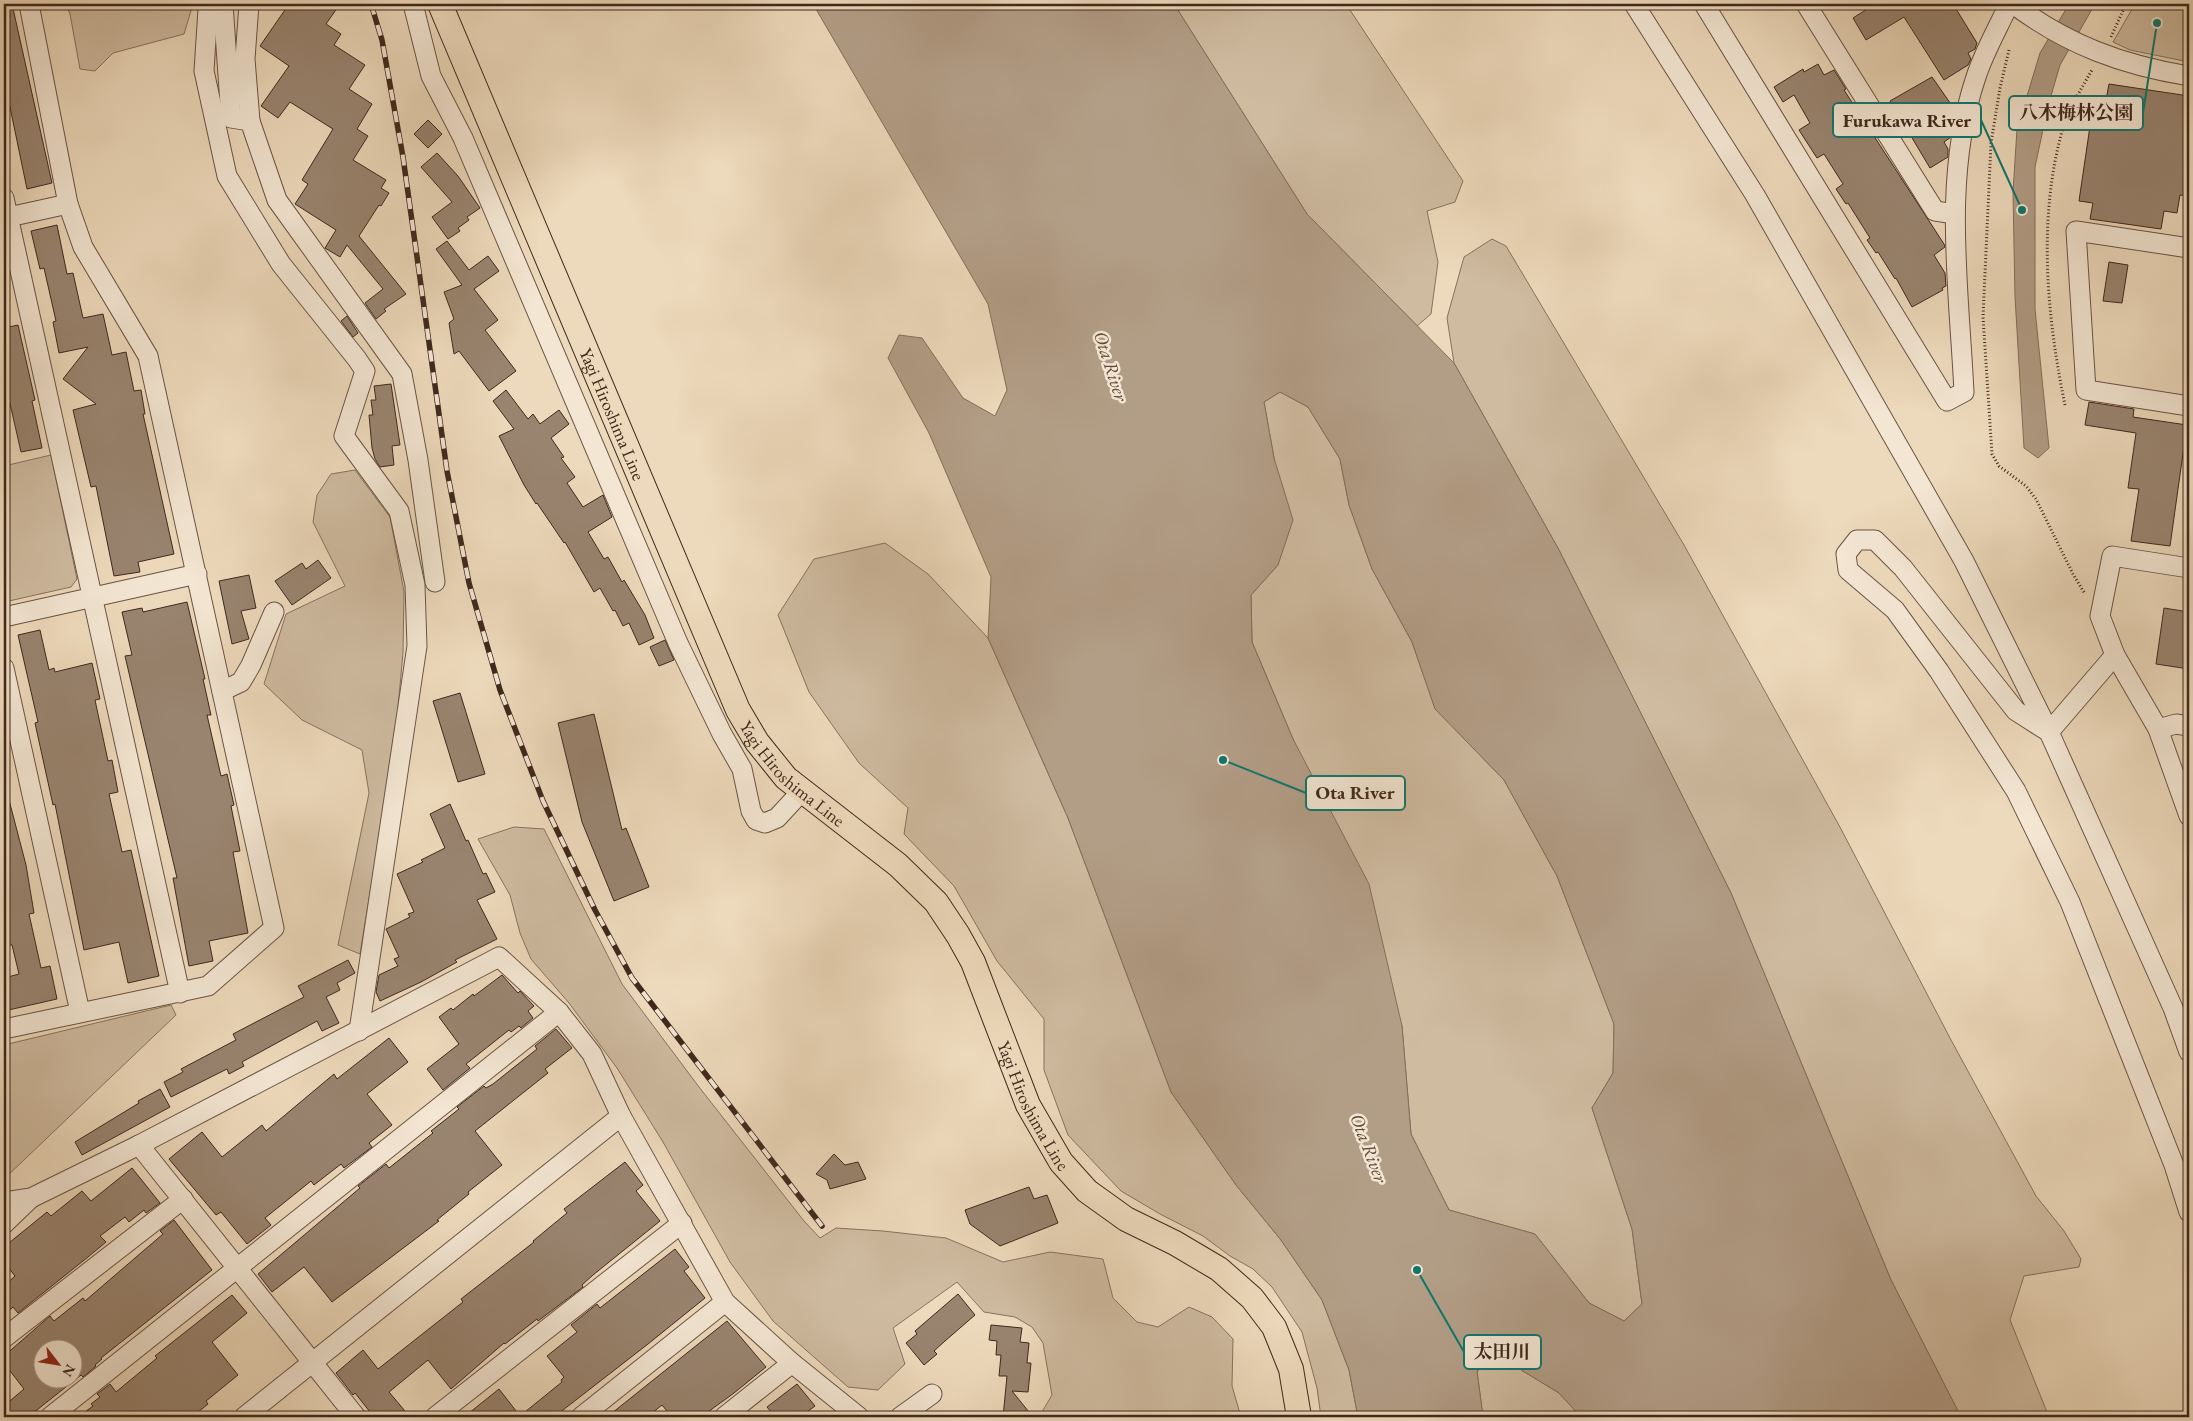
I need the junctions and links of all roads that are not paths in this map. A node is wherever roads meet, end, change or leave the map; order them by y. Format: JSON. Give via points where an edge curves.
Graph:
{"nodes":[{"id":1,"x":30,"y":4,"type":"edge"},
{"id":2,"x":212,"y":4,"type":"edge"},
{"id":3,"x":223,"y":4,"type":"edge"},
{"id":4,"x":248,"y":4,"type":"edge"},
{"id":5,"x":413,"y":4,"type":"edge"},
{"id":6,"x":440,"y":4,"type":"edge"},
{"id":7,"x":1634,"y":4,"type":"edge"},
{"id":8,"x":1704,"y":4,"type":"edge"},
{"id":9,"x":1806,"y":4,"type":"edge"},
{"id":10,"x":2009,"y":4,"type":"edge"},
{"id":11,"x":2013,"y":4,"type":"edge"},
{"id":12,"x":2189,"y":76,"type":"edge"},
{"id":13,"x":250,"y":121,"type":"junction"},
{"id":14,"x":4,"y":198,"type":"edge"},
{"id":15,"x":68,"y":204,"type":"junction"},
{"id":16,"x":1955,"y":214,"type":"junction"},
{"id":17,"x":6,"y":217,"type":"edge"},
{"id":18,"x":2189,"y":248,"type":"edge"},
{"id":19,"x":2189,"y":406,"type":"edge"},
{"id":20,"x":2189,"y":568,"type":"edge"},
{"id":21,"x":197,"y":574,"type":"junction"},
{"id":22,"x":435,"y":582,"type":"dead end"},
{"id":23,"x":92,"y":598,"type":"junction"},
{"id":24,"x":274,"y":612,"type":"dead end"},
{"id":25,"x":4,"y":617,"type":"edge"},
{"id":26,"x":2115,"y":655,"type":"junction"},
{"id":27,"x":4,"y":668,"type":"edge"},
{"id":28,"x":222,"y":691,"type":"junction"},
{"id":29,"x":2189,"y":726,"type":"edge"},
{"id":30,"x":2158,"y":729,"type":"junction"},
{"id":31,"x":2049,"y":732,"type":"junction"},
{"id":32,"x":802,"y":791,"type":"junction"},
{"id":33,"x":2189,"y":816,"type":"edge"},
{"id":34,"x":180,"y":993,"type":"junction"},
{"id":35,"x":80,"y":1012,"type":"junction"},
{"id":36,"x":559,"y":1012,"type":"junction"},
{"id":37,"x":4,"y":1029,"type":"edge"},
{"id":38,"x":359,"y":1031,"type":"junction"},
{"id":39,"x":2189,"y":1052,"type":"edge"},
{"id":40,"x":621,"y":1116,"type":"junction"},
{"id":41,"x":139,"y":1144,"type":"junction"},
{"id":42,"x":31,"y":1198,"type":"junction"},
{"id":43,"x":183,"y":1200,"type":"junction"},
{"id":44,"x":4,"y":1202,"type":"edge"},
{"id":45,"x":2189,"y":1212,"type":"edge"},
{"id":46,"x":682,"y":1223,"type":"junction"},
{"id":47,"x":4,"y":1224,"type":"edge"},
{"id":48,"x":237,"y":1268,"type":"junction"},
{"id":49,"x":725,"y":1302,"type":"junction"},
{"id":50,"x":4,"y":1338,"type":"edge"},
{"id":51,"x":312,"y":1362,"type":"junction"},
{"id":52,"x":792,"y":1363,"type":"junction"},
{"id":53,"x":932,"y":1394,"type":"dead end"},
{"id":54,"x":50,"y":1417,"type":"edge"},
{"id":55,"x":244,"y":1417,"type":"edge"},
{"id":56,"x":356,"y":1417,"type":"edge"},
{"id":57,"x":435,"y":1417,"type":"edge"},
{"id":58,"x":581,"y":1417,"type":"edge"},
{"id":59,"x":724,"y":1417,"type":"edge"},
{"id":60,"x":859,"y":1417,"type":"edge"},
{"id":61,"x":900,"y":1417,"type":"edge"},
{"id":62,"x":1299,"y":1417,"type":"edge"}],
"edges":[{"from":1,"to":15,"type":"street"},
{"from":2,"to":38,"type":"street","via":[[208,9],[204,71],[227,176],[281,264],[365,371],[344,436],[399,511],[415,585],[417,646]]},
{"from":3,"to":13,"type":"street","via":[[231,118]]},
{"from":4,"to":13,"type":"street","via":[[245,59]]},
{"from":5,"to":32,"type":"street","via":[[431,76],[463,138],[678,643],[742,769],[756,820],[765,823],[776,818]]},
{"from":6,"to":32,"type":"main road","name":"Yagi Hiroshima Line","via":[[738,710],[757,742],[786,778]]},
{"from":7,"to":31,"type":"street","via":[[1755,196],[1949,536]]},
{"from":8,"to":16,"type":"street","via":[[1947,401],[1964,392]]},
{"from":9,"to":16,"type":"street","via":[[1935,211]]},
{"from":10,"to":16,"type":"street","via":[[1976,77],[1960,146]]},
{"from":11,"to":12,"type":"street","via":[[2029,16],[2128,64]]},
{"from":13,"to":22,"type":"street","via":[[277,200],[402,374]]},
{"from":14,"to":17,"type":"street"},
{"from":15,"to":17,"type":"street"},
{"from":15,"to":21,"type":"street","via":[[83,247],[148,356]]},
{"from":17,"to":23,"type":"street"},
{"from":18,"to":19,"type":"street","via":[[2076,231],[2086,390]]},
{"from":20,"to":26,"type":"street","via":[[2112,556],[2100,616]]},
{"from":21,"to":23,"type":"street"},
{"from":21,"to":28,"type":"street"},
{"from":23,"to":25,"type":"street"},
{"from":23,"to":34,"type":"street"},
{"from":24,"to":28,"type":"street","via":[[241,682]]},
{"from":26,"to":30,"type":"street"},
{"from":26,"to":31,"type":"street"},
{"from":27,"to":35,"type":"street"},
{"from":28,"to":34,"type":"street","via":[[274,928],[208,986]]},
{"from":29,"to":30,"type":"street","via":[[2176,724]]},
{"from":30,"to":33,"type":"street"},
{"from":31,"to":39,"type":"street","via":[[2169,999]]},
{"from":31,"to":45,"type":"street","via":[[2016,711],[1903,568],[1875,540],[1857,540],[1846,554],[1848,570],[1894,610],[1939,671],[2016,791],[2070,902],[2174,1165]]},
{"from":32,"to":62,"type":"main road","name":"Yagi Hiroshima Line","via":[[898,865],[942,911],[973,962],[1028,1105],[1061,1162],[1087,1191],[1126,1219],[1175,1243],[1219,1270],[1252,1298],[1278,1335],[1291,1369]]},
{"from":34,"to":35,"type":"street"},
{"from":35,"to":37,"type":"street"},
{"from":36,"to":38,"type":"street","via":[[499,957]]},
{"from":36,"to":40,"type":"street","via":[[592,1054]]},
{"from":36,"to":48,"type":"street"},
{"from":38,"to":41,"type":"street"},
{"from":40,"to":46,"type":"street"},
{"from":40,"to":51,"type":"street"},
{"from":41,"to":42,"type":"street"},
{"from":41,"to":43,"type":"street"},
{"from":42,"to":44,"type":"street"},
{"from":42,"to":47,"type":"street"},
{"from":43,"to":48,"type":"street"},
{"from":43,"to":50,"type":"street"},
{"from":46,"to":49,"type":"street"},
{"from":46,"to":57,"type":"street"},
{"from":48,"to":51,"type":"street"},
{"from":48,"to":54,"type":"street"},
{"from":49,"to":52,"type":"street"},
{"from":49,"to":58,"type":"street"},
{"from":51,"to":55,"type":"street"},
{"from":51,"to":56,"type":"street"},
{"from":52,"to":59,"type":"street"},
{"from":52,"to":60,"type":"street"},
{"from":53,"to":61,"type":"street"}]}
